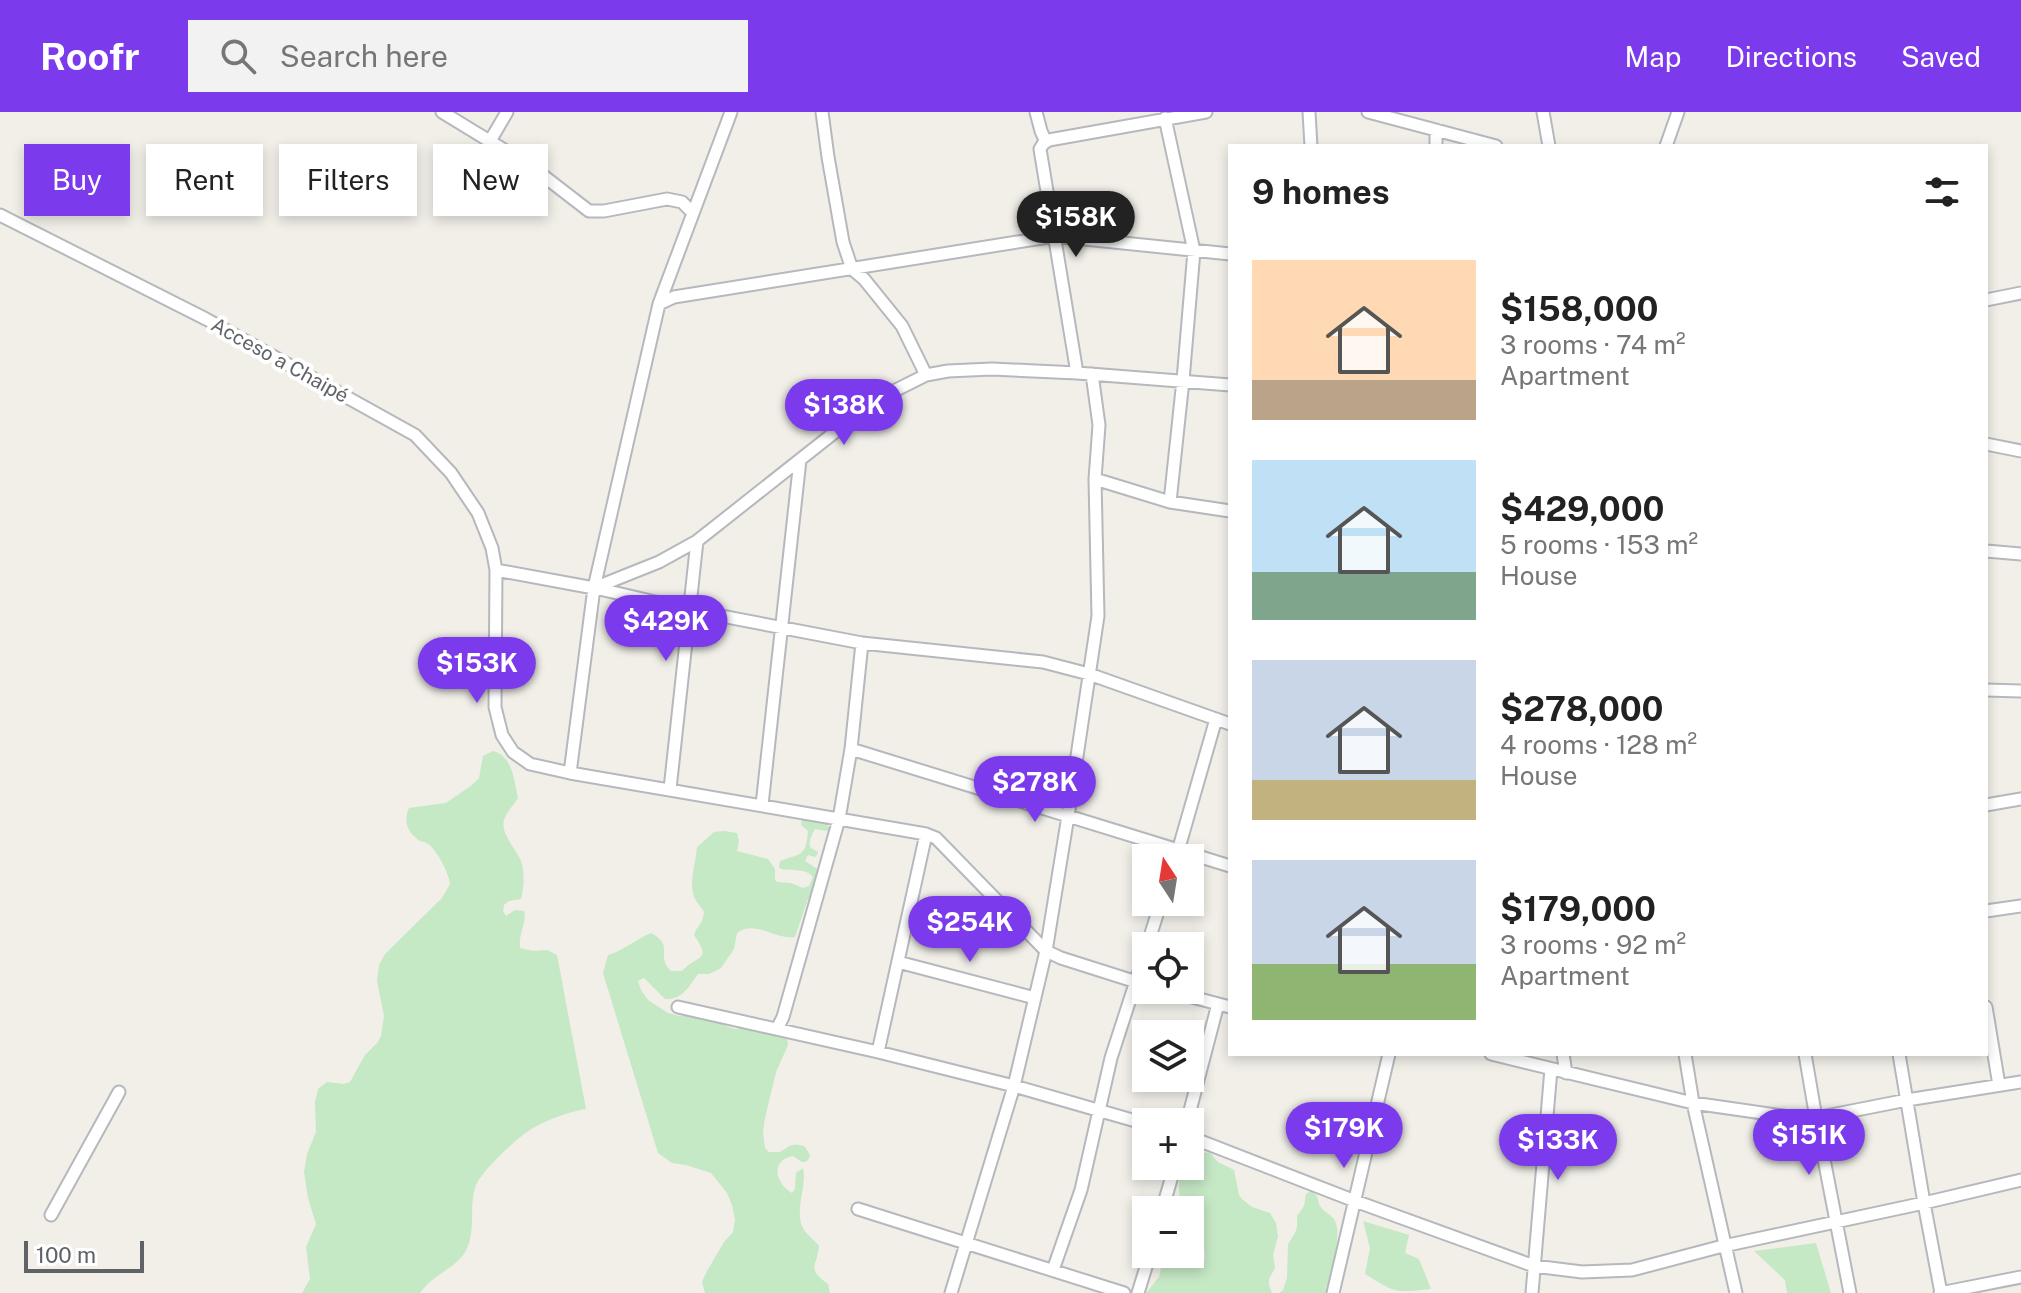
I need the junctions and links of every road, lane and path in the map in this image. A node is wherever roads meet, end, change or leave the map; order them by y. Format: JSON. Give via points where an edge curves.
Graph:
{"nodes":[{"id":1,"x":442,"y":112,"type":"edge"},
{"id":2,"x":507,"y":112,"type":"edge"},
{"id":3,"x":731,"y":112,"type":"edge"},
{"id":4,"x":822,"y":112,"type":"edge"},
{"id":5,"x":1036,"y":112,"type":"edge"},
{"id":6,"x":1206,"y":112,"type":"edge"},
{"id":7,"x":1309,"y":112,"type":"edge"},
{"id":8,"x":1368,"y":112,"type":"edge"},
{"id":9,"x":1543,"y":112,"type":"edge"},
{"id":10,"x":1678,"y":112,"type":"edge"},
{"id":11,"x":1165,"y":118,"type":"junction"},
{"id":12,"x":1436,"y":130,"type":"junction"},
{"id":13,"x":490,"y":141,"type":"junction"},
{"id":14,"x":1046,"y":142,"type":"junction"},
{"id":15,"x":1311,"y":144,"type":"edge"},
{"id":16,"x":1436,"y":144,"type":"edge"},
{"id":17,"x":1488,"y":144,"type":"edge"},
{"id":18,"x":1549,"y":144,"type":"edge"},
{"id":19,"x":1667,"y":144,"type":"edge"},
{"id":20,"x":693,"y":213,"type":"junction"},
{"id":21,"x":0,"y":215,"type":"edge"},
{"id":22,"x":1055,"y":236,"type":"junction"},
{"id":23,"x":1194,"y":251,"type":"junction"},
{"id":24,"x":1228,"y":254,"type":"edge"},
{"id":25,"x":852,"y":269,"type":"junction"},
{"id":26,"x":2021,"y":293,"type":"edge"},
{"id":27,"x":1988,"y":300,"type":"edge"},
{"id":28,"x":659,"y":304,"type":"junction"},
{"id":29,"x":1077,"y":373,"type":"junction"},
{"id":30,"x":1092,"y":374,"type":"junction"},
{"id":31,"x":926,"y":375,"type":"junction"},
{"id":32,"x":1183,"y":380,"type":"junction"},
{"id":33,"x":1228,"y":385,"type":"edge"},
{"id":34,"x":1988,"y":444,"type":"edge"},
{"id":35,"x":2021,"y":451,"type":"edge"},
{"id":36,"x":800,"y":460,"type":"junction"},
{"id":37,"x":1095,"y":479,"type":"junction"},
{"id":38,"x":1170,"y":502,"type":"junction"},
{"id":39,"x":1228,"y":511,"type":"edge"},
{"id":40,"x":697,"y":541,"type":"junction"},
{"id":41,"x":1988,"y":551,"type":"edge"},
{"id":42,"x":2021,"y":554,"type":"edge"},
{"id":43,"x":496,"y":570,"type":"junction"},
{"id":44,"x":594,"y":588,"type":"junction"},
{"id":45,"x":690,"y":610,"type":"junction"},
{"id":46,"x":781,"y":627,"type":"junction"},
{"id":47,"x":862,"y":643,"type":"junction"},
{"id":48,"x":1089,"y":674,"type":"junction"},
{"id":49,"x":1988,"y":690,"type":"edge"},
{"id":50,"x":2021,"y":691,"type":"edge"},
{"id":51,"x":1216,"y":719,"type":"junction"},
{"id":52,"x":1228,"y":723,"type":"edge"},
{"id":53,"x":851,"y":749,"type":"junction"},
{"id":54,"x":570,"y":773,"type":"junction"},
{"id":55,"x":670,"y":789,"type":"junction"},
{"id":56,"x":2021,"y":799,"type":"edge"},
{"id":57,"x":762,"y":805,"type":"junction"},
{"id":58,"x":1988,"y":805,"type":"edge"},
{"id":59,"x":1068,"y":816,"type":"junction"},
{"id":60,"x":839,"y":819,"type":"junction"},
{"id":61,"x":926,"y":834,"type":"junction"},
{"id":62,"x":1148,"y":844,"type":"edge"},
{"id":63,"x":1180,"y":844,"type":"edge"},
{"id":64,"x":1204,"y":860,"type":"edge"},
{"id":65,"x":1228,"y":866,"type":"edge"},
{"id":66,"x":2021,"y":906,"type":"edge"},
{"id":67,"x":1988,"y":911,"type":"edge"},
{"id":68,"x":1046,"y":951,"type":"junction"},
{"id":69,"x":898,"y":962,"type":"junction"},
{"id":70,"x":1132,"y":981,"type":"edge"},
{"id":71,"x":1035,"y":998,"type":"junction"},
{"id":72,"x":1204,"y":1001,"type":"edge"},
{"id":73,"x":1133,"y":1004,"type":"edge"},
{"id":74,"x":1224,"y":1006,"type":"edge"},
{"id":75,"x":678,"y":1007,"type":"dead end"},
{"id":76,"x":1988,"y":1019,"type":"edge"},
{"id":77,"x":777,"y":1029,"type":"junction"},
{"id":78,"x":878,"y":1052,"type":"junction"},
{"id":79,"x":1389,"y":1056,"type":"edge"},
{"id":80,"x":1499,"y":1056,"type":"edge"},
{"id":81,"x":1563,"y":1056,"type":"edge"},
{"id":82,"x":1685,"y":1056,"type":"edge"},
{"id":83,"x":1805,"y":1056,"type":"edge"},
{"id":84,"x":1899,"y":1056,"type":"edge"},
{"id":85,"x":1551,"y":1069,"type":"junction"},
{"id":86,"x":1566,"y":1073,"type":"junction"},
{"id":87,"x":2021,"y":1082,"type":"edge"},
{"id":88,"x":1999,"y":1085,"type":"junction"},
{"id":89,"x":1014,"y":1086,"type":"junction"},
{"id":90,"x":119,"y":1092,"type":"dead end"},
{"id":91,"x":1907,"y":1100,"type":"junction"},
{"id":92,"x":1693,"y":1103,"type":"junction"},
{"id":93,"x":1191,"y":1108,"type":"edge"},
{"id":94,"x":1099,"y":1111,"type":"junction"},
{"id":95,"x":1816,"y":1118,"type":"junction"},
{"id":96,"x":1132,"y":1120,"type":"edge"},
{"id":97,"x":1204,"y":1142,"type":"edge"},
{"id":98,"x":2021,"y":1180,"type":"edge"},
{"id":99,"x":1355,"y":1201,"type":"junction"},
{"id":100,"x":1924,"y":1203,"type":"junction"},
{"id":101,"x":858,"y":1209,"type":"dead end"},
{"id":102,"x":51,"y":1215,"type":"dead end"},
{"id":103,"x":1836,"y":1222,"type":"junction"},
{"id":104,"x":966,"y":1243,"type":"junction"},
{"id":105,"x":1726,"y":1245,"type":"junction"},
{"id":106,"x":1534,"y":1266,"type":"junction"},
{"id":107,"x":1146,"y":1268,"type":"edge"},
{"id":108,"x":1053,"y":1270,"type":"junction"},
{"id":109,"x":2021,"y":1277,"type":"edge"},
{"id":110,"x":951,"y":1293,"type":"edge"},
{"id":111,"x":1124,"y":1293,"type":"edge"},
{"id":112,"x":1138,"y":1293,"type":"edge"},
{"id":113,"x":1333,"y":1293,"type":"edge"},
{"id":114,"x":1532,"y":1293,"type":"edge"},
{"id":115,"x":1736,"y":1293,"type":"edge"},
{"id":116,"x":1850,"y":1293,"type":"edge"},
{"id":117,"x":1940,"y":1293,"type":"edge"}],
"edges":[{"from":1,"to":13,"type":"street"},
{"from":2,"to":13,"type":"street"},
{"from":3,"to":20,"type":"street"},
{"from":4,"to":25,"type":"street"},
{"from":5,"to":14,"type":"street"},
{"from":6,"to":11,"type":"street"},
{"from":7,"to":15,"type":"street"},
{"from":8,"to":12,"type":"street"},
{"from":9,"to":18,"type":"street"},
{"from":10,"to":19,"type":"street"},
{"from":11,"to":14,"type":"street"},
{"from":11,"to":23,"type":"street"},
{"from":12,"to":16,"type":"street"},
{"from":12,"to":17,"type":"street"},
{"from":13,"to":20,"type":"street","via":[[589,211],[667,199],[682,202]]},
{"from":14,"to":22,"type":"street","via":[[1040,149]]},
{"from":20,"to":28,"type":"street"},
{"from":21,"to":43,"type":"street","name":"Acceso a Chaipé","via":[[206,319],[415,435],[451,473],[478,513]]},
{"from":22,"to":23,"type":"street"},
{"from":22,"to":25,"type":"street"},
{"from":22,"to":29,"type":"street"},
{"from":23,"to":24,"type":"street"},
{"from":23,"to":32,"type":"street"},
{"from":25,"to":28,"type":"street","via":[[674,297]]},
{"from":25,"to":31,"type":"street","via":[[902,326]]},
{"from":26,"to":27,"type":"street"},
{"from":28,"to":44,"type":"street"},
{"from":29,"to":30,"type":"street"},
{"from":29,"to":31,"type":"street","via":[[992,369]]},
{"from":30,"to":32,"type":"street"},
{"from":30,"to":37,"type":"street","via":[[1099,425]]},
{"from":31,"to":36,"type":"street","via":[[865,409]]},
{"from":32,"to":33,"type":"street"},
{"from":32,"to":38,"type":"street"},
{"from":34,"to":35,"type":"street"},
{"from":36,"to":40,"type":"street"},
{"from":36,"to":46,"type":"street"},
{"from":37,"to":38,"type":"street"},
{"from":37,"to":48,"type":"street","via":[[1098,616]]},
{"from":38,"to":39,"type":"street"},
{"from":40,"to":44,"type":"street"},
{"from":40,"to":45,"type":"street"},
{"from":41,"to":42,"type":"street"},
{"from":43,"to":44,"type":"street"},
{"from":43,"to":54,"type":"street","name":"Acceso a Chaipé","via":[[495,707],[502,735],[530,764]]},
{"from":44,"to":45,"type":"street"},
{"from":44,"to":54,"type":"street"},
{"from":45,"to":46,"type":"street"},
{"from":45,"to":55,"type":"street"},
{"from":46,"to":47,"type":"street"},
{"from":46,"to":57,"type":"street"},
{"from":47,"to":48,"type":"street","via":[[1031,660]]},
{"from":47,"to":53,"type":"street"},
{"from":48,"to":51,"type":"street"},
{"from":48,"to":59,"type":"street"},
{"from":49,"to":50,"type":"street"},
{"from":51,"to":52,"type":"street"},
{"from":51,"to":63,"type":"street"},
{"from":53,"to":59,"type":"street"},
{"from":53,"to":60,"type":"street"},
{"from":54,"to":55,"type":"street","name":"Acceso a Chaipé"},
{"from":55,"to":57,"type":"street","name":"Acceso a Chaipé"},
{"from":56,"to":58,"type":"street"},
{"from":57,"to":60,"type":"street","name":"Acceso a Chaipé"},
{"from":59,"to":62,"type":"street"},
{"from":59,"to":68,"type":"street"},
{"from":60,"to":61,"type":"street","name":"Acceso a Chaipé"},
{"from":60,"to":77,"type":"street"},
{"from":61,"to":68,"type":"street","via":[[936,838]]},
{"from":61,"to":69,"type":"street"},
{"from":64,"to":65,"type":"street"},
{"from":66,"to":67,"type":"street"},
{"from":68,"to":70,"type":"street"},
{"from":68,"to":71,"type":"street"},
{"from":69,"to":71,"type":"street"},
{"from":69,"to":78,"type":"street"},
{"from":71,"to":89,"type":"street"},
{"from":72,"to":74,"type":"street"},
{"from":73,"to":94,"type":"street","via":[[1111,1058]]},
{"from":74,"to":93,"type":"street"},
{"from":75,"to":77,"type":"street"},
{"from":76,"to":88,"type":"street"},
{"from":77,"to":78,"type":"street"},
{"from":78,"to":89,"type":"street"},
{"from":79,"to":99,"type":"street"},
{"from":80,"to":85,"type":"street"},
{"from":81,"to":86,"type":"street"},
{"from":82,"to":92,"type":"street"},
{"from":83,"to":95,"type":"street"},
{"from":84,"to":91,"type":"street"},
{"from":85,"to":86,"type":"street"},
{"from":85,"to":106,"type":"street"},
{"from":86,"to":92,"type":"street"},
{"from":87,"to":88,"type":"street"},
{"from":88,"to":91,"type":"street"},
{"from":89,"to":94,"type":"street"},
{"from":89,"to":104,"type":"street"},
{"from":90,"to":102,"type":"street"},
{"from":91,"to":95,"type":"street"},
{"from":91,"to":100,"type":"street"},
{"from":92,"to":95,"type":"street"},
{"from":92,"to":105,"type":"street"},
{"from":94,"to":96,"type":"street"},
{"from":94,"to":108,"type":"street","via":[[1081,1190]]},
{"from":95,"to":103,"type":"street"},
{"from":97,"to":99,"type":"street"},
{"from":98,"to":100,"type":"street"},
{"from":99,"to":106,"type":"street"},
{"from":99,"to":113,"type":"street"},
{"from":100,"to":103,"type":"street"},
{"from":100,"to":117,"type":"street"},
{"from":101,"to":104,"type":"street"},
{"from":103,"to":105,"type":"street"},
{"from":103,"to":116,"type":"street"},
{"from":104,"to":108,"type":"street"},
{"from":104,"to":110,"type":"street"},
{"from":105,"to":106,"type":"street","via":[[1632,1270],[1582,1272]]},
{"from":105,"to":115,"type":"street"},
{"from":106,"to":114,"type":"street"},
{"from":107,"to":112,"type":"street"},
{"from":108,"to":111,"type":"street"},
{"from":109,"to":117,"type":"street"}]}
